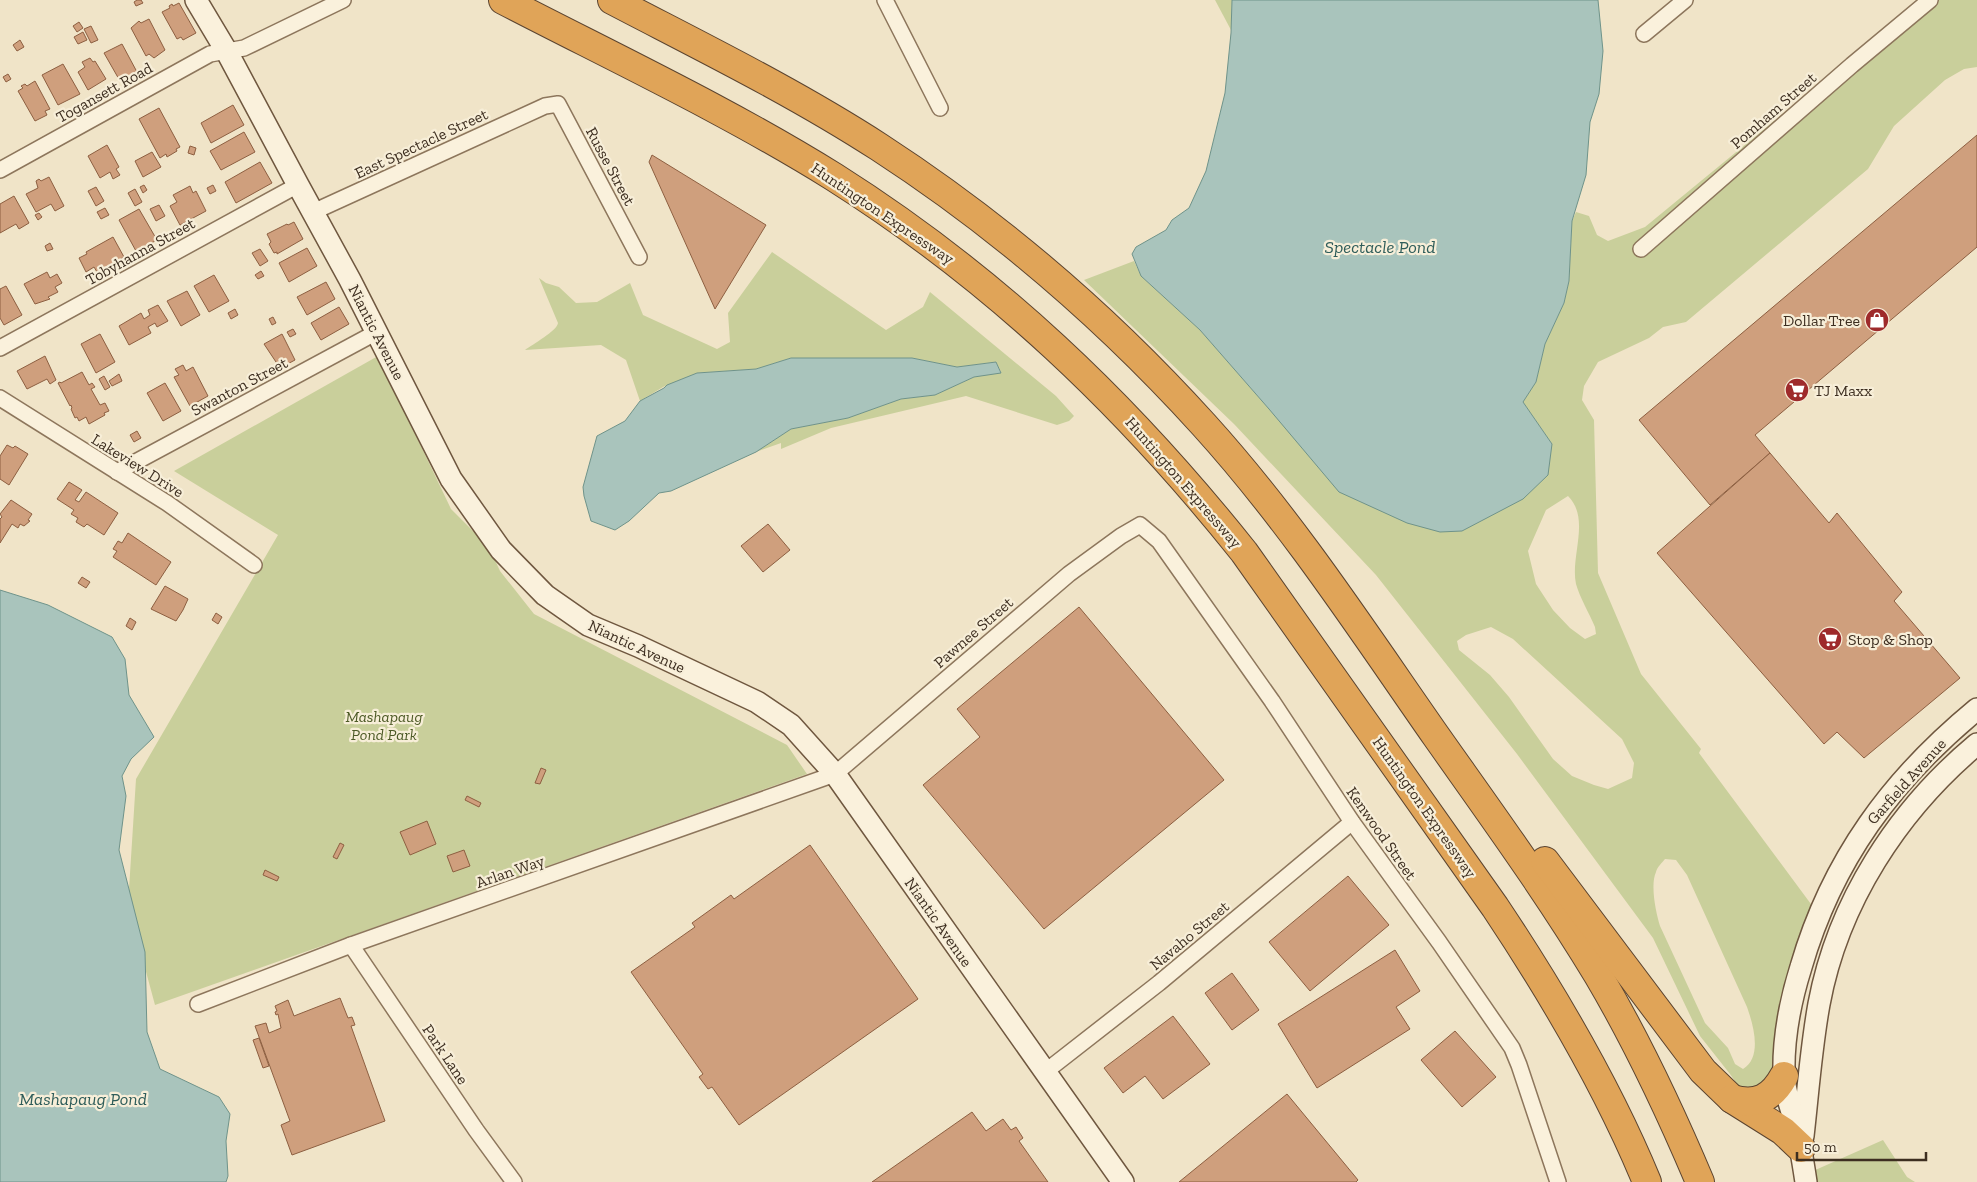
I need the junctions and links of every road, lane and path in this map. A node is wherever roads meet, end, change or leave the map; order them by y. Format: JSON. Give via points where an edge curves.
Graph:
{"nodes":[{"id":1,"x":196,"y":0,"type":"edge"},
{"id":2,"x":342,"y":0,"type":"edge"},
{"id":3,"x":502,"y":0,"type":"edge"},
{"id":4,"x":612,"y":0,"type":"edge"},
{"id":5,"x":885,"y":0,"type":"edge"},
{"id":6,"x":1686,"y":0,"type":"edge"},
{"id":7,"x":1930,"y":0,"type":"edge"},
{"id":8,"x":1644,"y":34,"type":"dead end"},
{"id":9,"x":227,"y":52,"type":"junction"},
{"id":10,"x":545,"y":106,"type":"joint"},
{"id":11,"x":940,"y":108,"type":"dead end"},
{"id":12,"x":0,"y":170,"type":"edge"},
{"id":13,"x":298,"y":185,"type":"junction"},
{"id":14,"x":313,"y":212,"type":"junction"},
{"id":15,"x":1640,"y":249,"type":"dead end"},
{"id":16,"x":639,"y":257,"type":"dead end"},
{"id":17,"x":377,"y":332,"type":"junction"},
{"id":18,"x":0,"y":348,"type":"edge"},
{"id":19,"x":0,"y":398,"type":"edge"},
{"id":20,"x":117,"y":472,"type":"junction"},
{"id":21,"x":1140,"y":525,"type":"joint"},
{"id":22,"x":254,"y":565,"type":"dead end"},
{"id":23,"x":1413,"y":703,"type":"junction"},
{"id":24,"x":1977,"y":710,"type":"edge"},
{"id":25,"x":1977,"y":744,"type":"edge"},
{"id":26,"x":835,"y":774,"type":"junction"},
{"id":27,"x":1352,"y":822,"type":"junction"},
{"id":28,"x":351,"y":945,"type":"junction"},
{"id":29,"x":198,"y":1004,"type":"dead end"},
{"id":30,"x":1045,"y":1072,"type":"junction"},
{"id":31,"x":1784,"y":1076,"type":"junction"},
{"id":32,"x":1732,"y":1100,"type":"junction"},
{"id":33,"x":1801,"y":1148,"type":"junction"},
{"id":34,"x":514,"y":1182,"type":"edge"},
{"id":35,"x":1124,"y":1182,"type":"edge"},
{"id":36,"x":1558,"y":1182,"type":"edge"},
{"id":37,"x":1646,"y":1182,"type":"edge"},
{"id":38,"x":1700,"y":1182,"type":"edge"},
{"id":39,"x":1806,"y":1182,"type":"edge"}],
"edges":[{"from":1,"to":9,"type":"street","name":"Niantic Avenue"},
{"from":2,"to":9,"type":"street","name":"Togansett Road","via":[[244,48]]},
{"from":3,"to":37,"type":"highway","name":"Huntington Expressway","via":[[781,146],[884,211],[936,247],[1006,303],[1122,411],[1205,503],[1244,552],[1495,906],[1574,1034],[1619,1120]]},
{"from":4,"to":23,"type":"highway","via":[[768,81],[877,146],[978,217],[1074,296],[1165,384],[1248,476],[1324,576]]},
{"from":5,"to":11,"type":"street"},
{"from":6,"to":8,"type":"street"},
{"from":7,"to":15,"type":"street","name":"Pomham Street"},
{"from":9,"to":12,"type":"street","name":"Togansett Road","via":[[202,58]]},
{"from":9,"to":13,"type":"street","name":"Niantic Avenue"},
{"from":10,"to":14,"type":"street","name":"East Spectacle Street"},
{"from":10,"to":16,"type":"street","name":"Russe Street","via":[[558,104]]},
{"from":13,"to":14,"type":"street","name":"Niantic Avenue"},
{"from":13,"to":18,"type":"street","name":"Tobyhanna Street"},
{"from":14,"to":17,"type":"street","name":"Niantic Avenue"},
{"from":17,"to":20,"type":"street","name":"Swanton Street"},
{"from":17,"to":26,"type":"street","name":"Niantic Avenue","via":[[451,479],[501,550],[545,595],[588,625],[757,702],[791,725]]},
{"from":19,"to":20,"type":"street","name":"Lakeview Drive"},
{"from":20,"to":22,"type":"street","name":"Lakeview Drive"},
{"from":21,"to":26,"type":"street","name":"Pawnee Street","via":[[1069,574]]},
{"from":21,"to":27,"type":"street","name":"Kenwood Street","via":[[1159,541],[1272,701]]},
{"from":23,"to":32,"type":"highway","via":[[1482,780],[1693,1058]]},
{"from":23,"to":38,"type":"highway","via":[[1537,880],[1600,978],[1656,1083]]},
{"from":24,"to":31,"type":"street","name":"Garfield Avenue","via":[[1933,748],[1902,781],[1843,863],[1814,926],[1795,985],[1788,1021]]},
{"from":25,"to":33,"type":"street","name":"Garfield Avenue","via":[[1936,782],[1901,824],[1877,858],[1846,920],[1833,950],[1819,1003]]},
{"from":26,"to":28,"type":"street","name":"Arlan Way"},
{"from":26,"to":30,"type":"street","name":"Niantic Avenue"},
{"from":27,"to":30,"type":"street","name":"Navaho Street"},
{"from":27,"to":36,"type":"street","name":"Kenwood Street","via":[[1512,1048]]},
{"from":28,"to":29,"type":"street","name":"Arlan Way"},
{"from":28,"to":34,"type":"street","name":"Park Lane"},
{"from":30,"to":35,"type":"street","name":"Niantic Avenue"},
{"from":31,"to":32,"type":"highway","via":[[1778,1088],[1766,1097],[1750,1102]]},
{"from":31,"to":33,"type":"street","name":"Garfield Avenue"},
{"from":32,"to":33,"type":"highway","via":[[1783,1131]]},
{"from":33,"to":39,"type":"street","name":"Garfield Avenue"}]}
